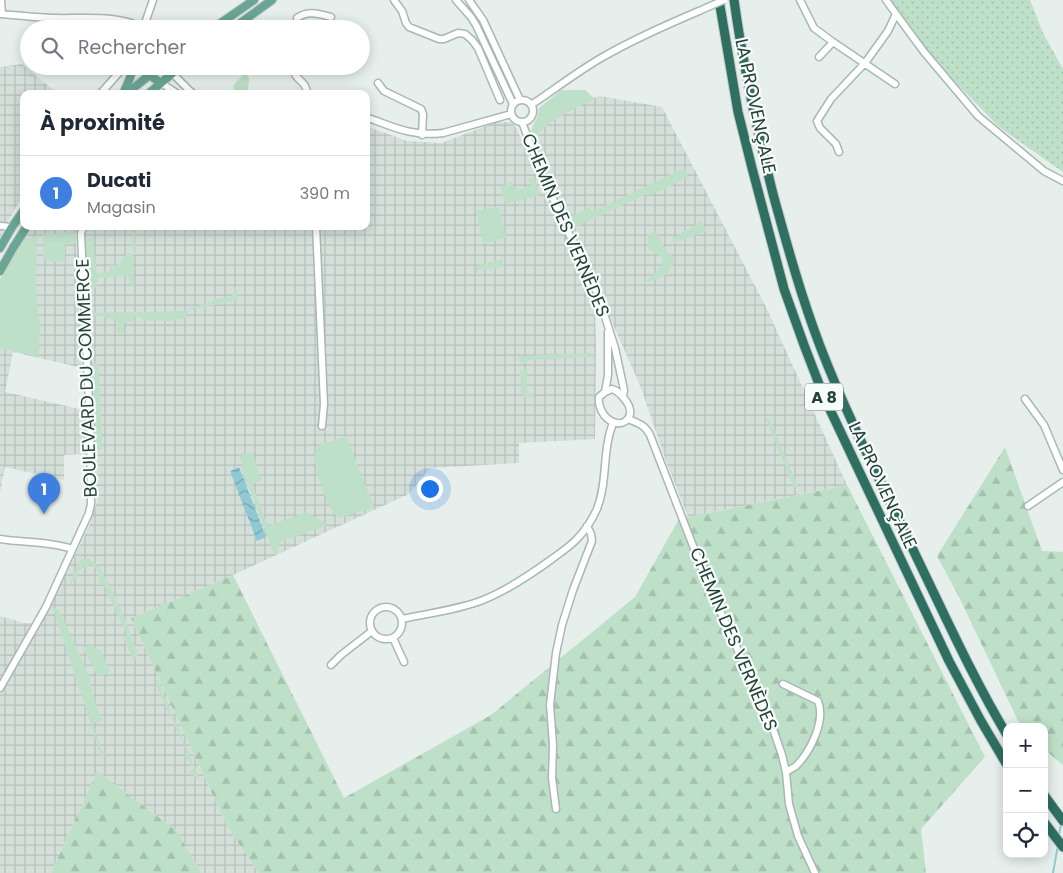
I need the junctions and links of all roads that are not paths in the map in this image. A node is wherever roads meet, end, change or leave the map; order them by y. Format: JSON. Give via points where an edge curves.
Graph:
{"nodes":[{"id":1,"x":0,"y":0,"type":"edge"},
{"id":2,"x":153,"y":0,"type":"edge"},
{"id":3,"x":254,"y":0,"type":"edge"},
{"id":4,"x":272,"y":0,"type":"edge"},
{"id":5,"x":394,"y":0,"type":"edge"},
{"id":6,"x":456,"y":0,"type":"edge"},
{"id":7,"x":469,"y":0,"type":"edge"},
{"id":8,"x":719,"y":0,"type":"edge"},
{"id":9,"x":724,"y":0,"type":"edge"},
{"id":10,"x":734,"y":0,"type":"edge"},
{"id":11,"x":800,"y":0,"type":"edge"},
{"id":12,"x":886,"y":0,"type":"edge"},
{"id":13,"x":1,"y":14,"type":"edge"},
{"id":14,"x":896,"y":14,"type":"junction"},
{"id":15,"x":331,"y":17,"type":"dead end"},
{"id":16,"x":116,"y":20,"type":"edge"},
{"id":17,"x":146,"y":20,"type":"edge"},
{"id":18,"x":225,"y":20,"type":"edge"},
{"id":19,"x":244,"y":20,"type":"edge"},
{"id":20,"x":297,"y":20,"type":"edge"},
{"id":21,"x":833,"y":42,"type":"junction"},
{"id":22,"x":819,"y":56,"type":"dead end"},
{"id":23,"x":865,"y":63,"type":"junction"},
{"id":24,"x":117,"y":75,"type":"edge"},
{"id":25,"x":131,"y":75,"type":"edge"},
{"id":26,"x":150,"y":75,"type":"joint"},
{"id":27,"x":170,"y":75,"type":"edge"},
{"id":28,"x":174,"y":75,"type":"edge"},
{"id":29,"x":294,"y":75,"type":"edge"},
{"id":30,"x":161,"y":83,"type":"junction"},
{"id":31,"x":378,"y":83,"type":"dead end"},
{"id":32,"x":895,"y":84,"type":"dead end"},
{"id":33,"x":104,"y":90,"type":"edge"},
{"id":34,"x":126,"y":90,"type":"edge"},
{"id":35,"x":130,"y":90,"type":"edge"},
{"id":36,"x":153,"y":90,"type":"edge"},
{"id":37,"x":172,"y":90,"type":"edge"},
{"id":38,"x":189,"y":90,"type":"edge"},
{"id":39,"x":307,"y":90,"type":"edge"},
{"id":40,"x":500,"y":100,"type":"dead end"},
{"id":41,"x":520,"y":100,"type":"junction"},
{"id":42,"x":513,"y":104,"type":"junction"},
{"id":43,"x":532,"y":105,"type":"junction"},
{"id":44,"x":512,"y":114,"type":"junction"},
{"id":45,"x":370,"y":118,"type":"edge"},
{"id":46,"x":522,"y":122,"type":"junction"},
{"id":47,"x":422,"y":135,"type":"junction"},
{"id":48,"x":839,"y":152,"type":"dead end"},
{"id":49,"x":1063,"y":181,"type":"edge"},
{"id":50,"x":20,"y":216,"type":"edge"},
{"id":51,"x":0,"y":226,"type":"edge"},
{"id":52,"x":12,"y":227,"type":"junction"},
{"id":53,"x":24,"y":230,"type":"edge"},
{"id":54,"x":83,"y":230,"type":"edge"},
{"id":55,"x":316,"y":230,"type":"edge"},
{"id":56,"x":0,"y":248,"type":"edge"},
{"id":57,"x":0,"y":272,"type":"edge"},
{"id":58,"x":608,"y":328,"type":"junction"},
{"id":59,"x":605,"y":392,"type":"junction"},
{"id":60,"x":623,"y":397,"type":"junction"},
{"id":61,"x":1025,"y":399,"type":"dead end"},
{"id":62,"x":628,"y":419,"type":"junction"},
{"id":63,"x":613,"y":423,"type":"junction"},
{"id":64,"x":322,"y":426,"type":"dead end"},
{"id":65,"x":1063,"y":470,"type":"edge"},
{"id":66,"x":1063,"y":482,"type":"edge"},
{"id":67,"x":1028,"y":506,"type":"dead end"},
{"id":68,"x":587,"y":526,"type":"junction"},
{"id":69,"x":0,"y":539,"type":"edge"},
{"id":70,"x":72,"y":549,"type":"junction"},
{"id":71,"x":402,"y":618,"type":"junction"},
{"id":72,"x":372,"y":631,"type":"junction"},
{"id":73,"x":393,"y":638,"type":"junction"},
{"id":74,"x":404,"y":662,"type":"dead end"},
{"id":75,"x":331,"y":665,"type":"dead end"},
{"id":76,"x":783,"y":684,"type":"dead end"},
{"id":77,"x":0,"y":688,"type":"edge"},
{"id":78,"x":1003,"y":728,"type":"edge"},
{"id":79,"x":1003,"y":758,"type":"edge"},
{"id":80,"x":786,"y":772,"type":"junction"},
{"id":81,"x":1048,"y":800,"type":"edge"},
{"id":82,"x":556,"y":809,"type":"dead end"},
{"id":83,"x":1063,"y":821,"type":"edge"},
{"id":84,"x":1048,"y":826,"type":"edge"},
{"id":85,"x":1063,"y":847,"type":"edge"},
{"id":86,"x":815,"y":873,"type":"edge"}],
"edges":[{"from":1,"to":13,"type":"street"},
{"from":2,"to":17,"type":"street"},
{"from":3,"to":18,"type":"main road"},
{"from":4,"to":19,"type":"main road"},
{"from":5,"to":40,"type":"street","via":[[409,27],[439,39],[458,33],[472,40]]},
{"from":6,"to":42,"type":"street","via":[[476,25]]},
{"from":7,"to":41,"type":"street","via":[[483,20]]},
{"from":8,"to":79,"type":"highway","name":"LA PROVENÇALE","number":"A 8","via":[[738,112],[784,289],[804,345],[824,397],[945,653]]},
{"from":9,"to":43,"type":"street","bridge":true,"via":[[603,56]]},
{"from":10,"to":78,"type":"highway","name":"LA PROVENÇALE","number":"A 8","via":[[768,174],[786,245],[819,345],[862,444]]},
{"from":11,"to":21,"type":"street","via":[[814,28]]},
{"from":12,"to":14,"type":"street"},
{"from":13,"to":16,"type":"street"},
{"from":14,"to":23,"type":"street","via":[[888,32]]},
{"from":14,"to":49,"type":"street","via":[[978,116],[1044,171]]},
{"from":15,"to":20,"type":"street","via":[[310,12]]},
{"from":21,"to":22,"type":"street"},
{"from":21,"to":23,"type":"street"},
{"from":23,"to":32,"type":"street"},
{"from":23,"to":48,"type":"street","via":[[831,99],[817,121]]},
{"from":24,"to":33,"type":"street"},
{"from":25,"to":34,"type":"main road"},
{"from":26,"to":30,"type":"main road"},
{"from":26,"to":35,"type":"main road"},
{"from":27,"to":30,"type":"main road"},
{"from":28,"to":38,"type":"street"},
{"from":29,"to":39,"type":"street"},
{"from":30,"to":36,"type":"main road"},
{"from":30,"to":37,"type":"street"},
{"from":31,"to":47,"type":"street","via":[[384,91],[421,109]]},
{"from":41,"to":42,"type":"street"},
{"from":41,"to":43,"type":"street"},
{"from":42,"to":44,"type":"street"},
{"from":43,"to":46,"type":"street","via":[[532,116]]},
{"from":44,"to":46,"type":"street"},
{"from":44,"to":47,"type":"street","via":[[443,133]]},
{"from":45,"to":47,"type":"street"},
{"from":46,"to":58,"type":"street","name":"CHEMIN DES VERNÈDES","via":[[556,207],[598,295]]},
{"from":50,"to":52,"type":"main road"},
{"from":51,"to":52,"type":"street"},
{"from":52,"to":56,"type":"main road"},
{"from":53,"to":57,"type":"main road"},
{"from":54,"to":70,"type":"street","name":"BOULEVARD DU COMMERCE","via":[[91,504]]},
{"from":55,"to":64,"type":"street","via":[[324,404]]},
{"from":58,"to":59,"type":"street","name":"CHEMIN DES VERNÈDES"},
{"from":58,"to":60,"type":"street","name":"CHEMIN DES VERNÈDES","via":[[619,363]]},
{"from":59,"to":60,"type":"street","via":[[615,390]]},
{"from":59,"to":63,"type":"street","via":[[599,397],[599,406]]},
{"from":60,"to":62,"type":"street","via":[[630,406]]},
{"from":61,"to":65,"type":"street","via":[[1044,425]]},
{"from":62,"to":63,"type":"street"},
{"from":62,"to":80,"type":"street","name":"CHEMIN DES VERNÈDES","via":[[644,425],[650,435],[707,582],[772,726]]},
{"from":63,"to":68,"type":"street","via":[[607,442],[602,492]]},
{"from":66,"to":67,"type":"street"},
{"from":68,"to":71,"type":"street","via":[[569,546],[507,589],[456,608]]},
{"from":68,"to":82,"type":"street","via":[[592,541],[562,625],[550,705]]},
{"from":69,"to":70,"type":"street","via":[[58,544]]},
{"from":70,"to":77,"type":"street","name":"BOULEVARD DU COMMERCE","via":[[46,607]]},
{"from":71,"to":72,"type":"street","via":[[391,607],[380,608],[370,621]]},
{"from":71,"to":73,"type":"street","via":[[401,629]]},
{"from":72,"to":73,"type":"street","via":[[380,638]]},
{"from":72,"to":75,"type":"street"},
{"from":73,"to":74,"type":"street"},
{"from":76,"to":80,"type":"street","via":[[818,701],[820,708],[813,741],[794,767]]},
{"from":80,"to":86,"type":"street","name":"CHEMIN DES VERNÈDES","via":[[789,804],[798,836]]},
{"from":81,"to":83,"type":"highway"},
{"from":84,"to":85,"type":"highway"}]}
